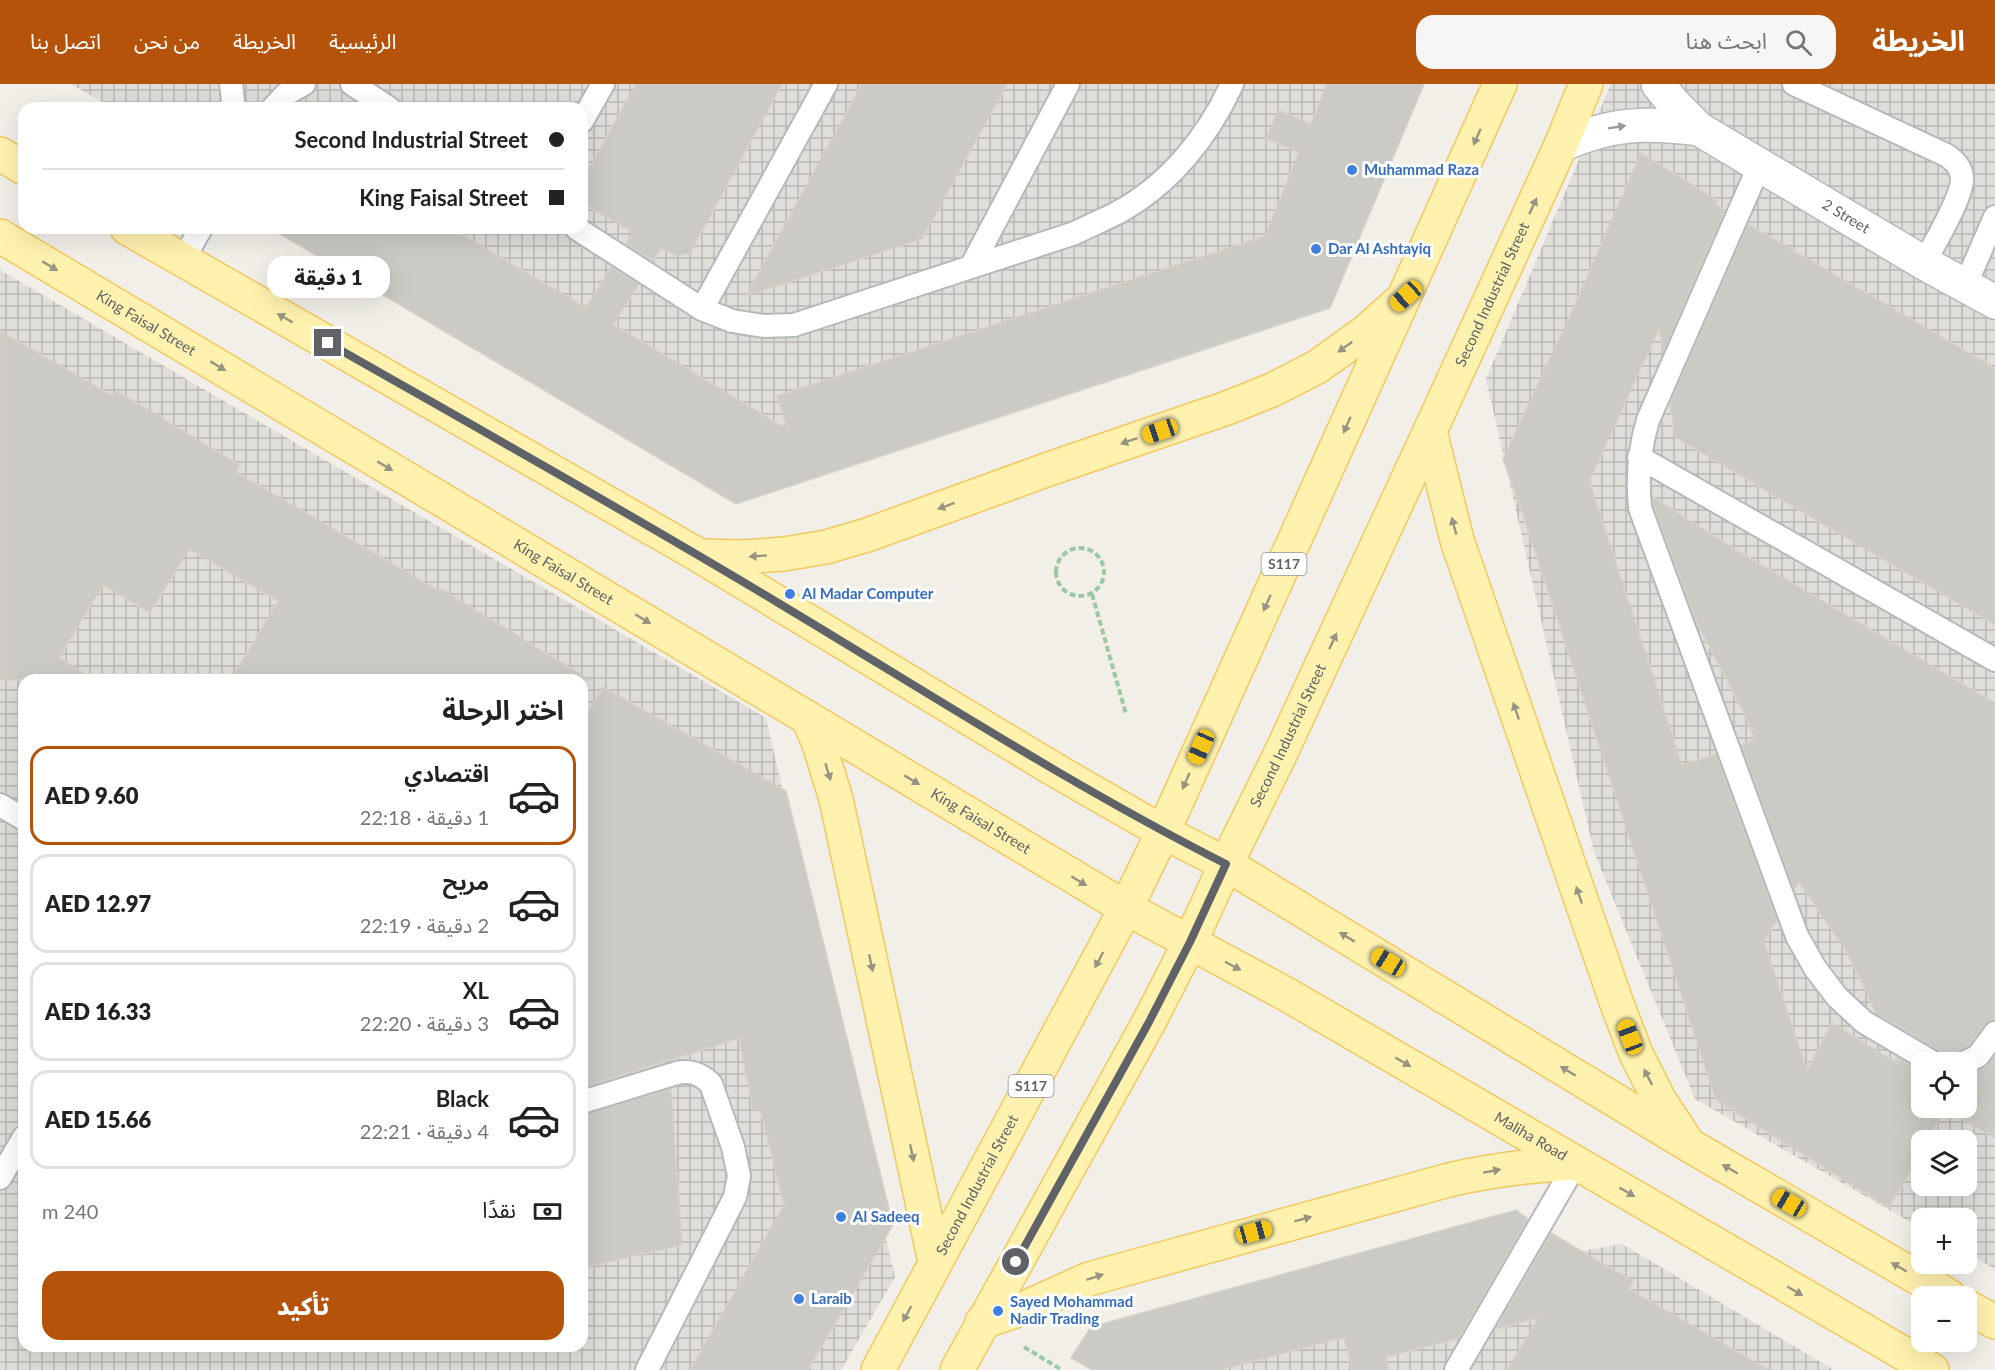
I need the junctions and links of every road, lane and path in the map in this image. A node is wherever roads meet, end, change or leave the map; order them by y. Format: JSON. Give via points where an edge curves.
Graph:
{"nodes":[{"id":1,"x":231,"y":84,"type":"edge"},
{"id":2,"x":304,"y":84,"type":"edge"},
{"id":3,"x":352,"y":84,"type":"edge"},
{"id":4,"x":603,"y":84,"type":"edge"},
{"id":5,"x":826,"y":84,"type":"edge"},
{"id":6,"x":1068,"y":84,"type":"edge"},
{"id":7,"x":1232,"y":84,"type":"edge"},
{"id":8,"x":1500,"y":84,"type":"edge"},
{"id":9,"x":1586,"y":84,"type":"edge"},
{"id":10,"x":1658,"y":84,"type":"edge"},
{"id":11,"x":1794,"y":84,"type":"edge"},
{"id":12,"x":233,"y":102,"type":"edge"},
{"id":13,"x":279,"y":102,"type":"edge"},
{"id":14,"x":380,"y":102,"type":"edge"},
{"id":15,"x":588,"y":110,"type":"edge"},
{"id":16,"x":1699,"y":129,"type":"junction"},
{"id":17,"x":1561,"y":145,"type":"junction"},
{"id":18,"x":0,"y":154,"type":"edge"},
{"id":19,"x":18,"y":164,"type":"edge"},
{"id":20,"x":1760,"y":164,"type":"junction"},
{"id":21,"x":1995,"y":218,"type":"edge"},
{"id":22,"x":143,"y":234,"type":"edge"},
{"id":23,"x":189,"y":234,"type":"edge"},
{"id":24,"x":585,"y":234,"type":"edge"},
{"id":25,"x":0,"y":236,"type":"edge"},
{"id":26,"x":169,"y":244,"type":"edge"},
{"id":27,"x":1924,"y":263,"type":"junction"},
{"id":28,"x":971,"y":267,"type":"junction"},
{"id":29,"x":1965,"y":286,"type":"junction"},
{"id":30,"x":1406,"y":296,"type":"junction"},
{"id":31,"x":1995,"y":303,"type":"edge"},
{"id":32,"x":702,"y":309,"type":"junction"},
{"id":33,"x":1430,"y":431,"type":"junction"},
{"id":34,"x":1639,"y":456,"type":"junction"},
{"id":35,"x":700,"y":556,"type":"junction"},
{"id":36,"x":1092,"y":594,"type":"junction"},
{"id":37,"x":1995,"y":660,"type":"edge"},
{"id":38,"x":1126,"y":714,"type":"dead end"},
{"id":39,"x":808,"y":718,"type":"junction"},
{"id":40,"x":0,"y":805,"type":"edge"},
{"id":41,"x":18,"y":816,"type":"edge"},
{"id":42,"x":1163,"y":832,"type":"junction"},
{"id":43,"x":1226,"y":864,"type":"junction"},
{"id":44,"x":1126,"y":909,"type":"junction"},
{"id":45,"x":1190,"y":942,"type":"junction"},
{"id":46,"x":1995,"y":1033,"type":"edge"},
{"id":47,"x":1915,"y":1052,"type":"edge"},
{"id":48,"x":1977,"y":1056,"type":"edge"},
{"id":49,"x":588,"y":1100,"type":"edge"},
{"id":50,"x":1689,"y":1145,"type":"junction"},
{"id":51,"x":18,"y":1147,"type":"edge"},
{"id":52,"x":1576,"y":1163,"type":"junction"},
{"id":53,"x":0,"y":1178,"type":"edge"},
{"id":54,"x":934,"y":1262,"type":"junction"},
{"id":55,"x":1932,"y":1286,"type":"edge"},
{"id":56,"x":1977,"y":1312,"type":"edge"},
{"id":57,"x":982,"y":1322,"type":"junction"},
{"id":58,"x":1995,"y":1322,"type":"edge"},
{"id":59,"x":647,"y":1370,"type":"edge"},
{"id":60,"x":878,"y":1370,"type":"edge"},
{"id":61,"x":957,"y":1370,"type":"edge"},
{"id":62,"x":1455,"y":1370,"type":"edge"},
{"id":63,"x":1932,"y":1370,"type":"edge"}],
"edges":[{"from":1,"to":12,"type":"lane"},
{"from":2,"to":13,"type":"lane"},
{"from":3,"to":14,"type":"lane"},
{"from":4,"to":15,"type":"lane"},
{"from":5,"to":32,"type":"lane"},
{"from":6,"to":28,"type":"lane"},
{"from":7,"to":28,"type":"lane","via":[[1220,111],[1193,150],[1158,185],[1118,212],[1075,233]]},
{"from":8,"to":30,"type":"main road","name":"Second Industrial Street","number":"S117","one_way":true},
{"from":9,"to":17,"type":"main road","name":"Second Industrial Street"},
{"from":10,"to":16,"type":"street","name":"2 Street"},
{"from":11,"to":27,"type":"lane","via":[[1954,160],[1962,177],[1961,186]]},
{"from":17,"to":16,"type":"street","name":"2 Street","one_way":true,"via":[[1612,127],[1639,124]]},
{"from":16,"to":20,"type":"street","name":"2 Street"},
{"from":33,"to":17,"type":"main road","name":"Second Industrial Street","one_way":true},
{"from":18,"to":19,"type":"main road"},
{"from":20,"to":27,"type":"street","name":"2 Street"},
{"from":20,"to":34,"type":"lane","via":[[1648,420]]},
{"from":21,"to":29,"type":"lane"},
{"from":22,"to":26,"type":"main road"},
{"from":23,"to":26,"type":"lane"},
{"from":24,"to":32,"type":"lane"},
{"from":25,"to":39,"type":"main road","name":"King Faisal Street","one_way":true},
{"from":35,"to":26,"type":"main road","one_way":true},
{"from":27,"to":29,"type":"street","name":"2 Street"},
{"from":28,"to":32,"type":"lane","via":[[794,326],[732,321]]},
{"from":29,"to":31,"type":"street","name":"2 Street"},
{"from":30,"to":35,"type":"main road","one_way":true,"via":[[1317,367],[1227,408],[826,547],[784,554]]},
{"from":30,"to":42,"type":"main road","name":"Second Industrial Street","number":"S117","one_way":true},
{"from":43,"to":33,"type":"main road","name":"Second Industrial Street","one_way":true},
{"from":50,"to":33,"type":"main road","one_way":true,"via":[[1660,1101],[1617,1004],[1457,540]]},
{"from":34,"to":37,"type":"lane"},
{"from":34,"to":47,"type":"lane","via":[[1640,508],[1797,936],[1837,997],[1864,1022]]},
{"from":35,"to":42,"type":"main road"},
{"from":36,"to":36,"type":"path","via":[[1101,586],[1104,563],[1087,548],[1066,552],[1059,560],[1057,580],[1071,595]]},
{"from":36,"to":38,"type":"path"},
{"from":39,"to":44,"type":"main road","name":"King Faisal Street","one_way":true},
{"from":39,"to":54,"type":"main road","one_way":true,"via":[[836,799]]},
{"from":40,"to":41,"type":"lane"},
{"from":42,"to":43,"type":"main road"},
{"from":42,"to":44,"type":"main road","name":"Second Industrial Street","number":"S117"},
{"from":43,"to":45,"type":"main road","name":"Second Industrial Street"},
{"from":50,"to":43,"type":"main road","one_way":true},
{"from":44,"to":45,"type":"main road","name":"Maliha Road"},
{"from":44,"to":54,"type":"main road","name":"Second Industrial Street","number":"S117","one_way":true},
{"from":45,"to":52,"type":"main road","name":"Maliha Road","one_way":true},
{"from":45,"to":57,"type":"main road","name":"Second Industrial Street"},
{"from":46,"to":48,"type":"lane"},
{"from":49,"to":59,"type":"lane","via":[[677,1073],[696,1073],[711,1084],[733,1147],[739,1176],[735,1197]]},
{"from":55,"to":50,"type":"main road","one_way":true},
{"from":51,"to":53,"type":"lane"},
{"from":57,"to":52,"type":"main road","one_way":true,"via":[[1089,1279],[1288,1223],[1478,1173]]},
{"from":52,"to":62,"type":"lane"},
{"from":52,"to":63,"type":"main road","name":"Maliha Road","one_way":true},
{"from":54,"to":60,"type":"main road","name":"Second Industrial Street","number":"S117","one_way":true},
{"from":56,"to":58,"type":"main road"},
{"from":57,"to":61,"type":"main road","name":"Second Industrial Street"}]}
